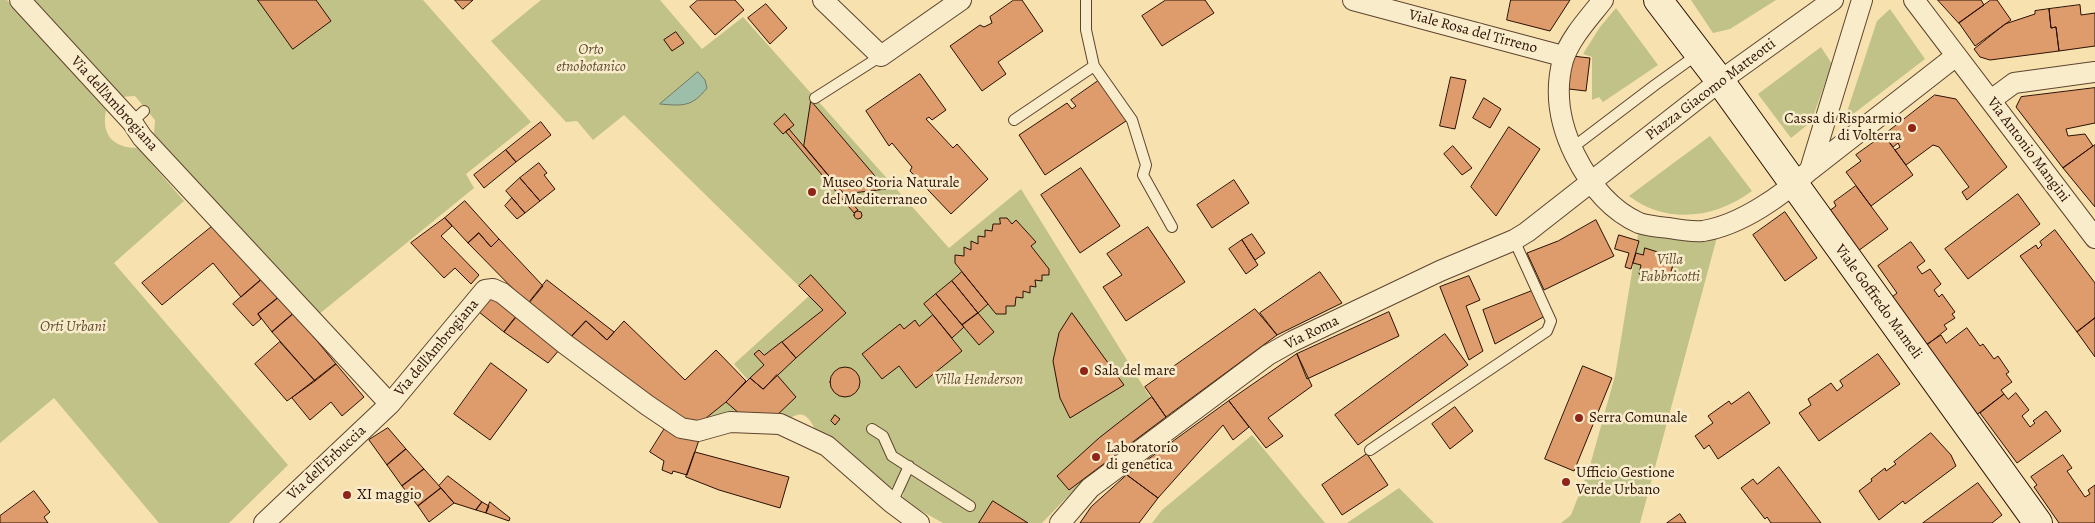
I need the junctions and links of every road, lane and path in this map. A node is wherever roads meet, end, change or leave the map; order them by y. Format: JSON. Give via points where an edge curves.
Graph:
{"nodes":[{"id":1,"x":20,"y":0,"type":"edge"},
{"id":2,"x":823,"y":0,"type":"edge"},
{"id":3,"x":961,"y":0,"type":"edge"},
{"id":4,"x":1086,"y":0,"type":"edge"},
{"id":5,"x":1353,"y":0,"type":"edge"},
{"id":6,"x":1603,"y":0,"type":"edge"},
{"id":7,"x":1658,"y":0,"type":"edge"},
{"id":8,"x":1832,"y":0,"type":"edge"},
{"id":9,"x":1862,"y":0,"type":"edge"},
{"id":10,"x":1914,"y":0,"type":"edge"},
{"id":11,"x":1699,"y":54,"type":"junction"},
{"id":12,"x":881,"y":56,"type":"junction"},
{"id":13,"x":1563,"y":59,"type":"junction"},
{"id":14,"x":1958,"y":60,"type":"junction"},
{"id":15,"x":1094,"y":66,"type":"junction"},
{"id":16,"x":2095,"y":72,"type":"edge"},
{"id":17,"x":1720,"y":81,"type":"junction"},
{"id":18,"x":815,"y":98,"type":"dead end"},
{"id":19,"x":1991,"y":100,"type":"junction"},
{"id":20,"x":1014,"y":120,"type":"dead end"},
{"id":21,"x":1572,"y":148,"type":"junction"},
{"id":22,"x":1802,"y":178,"type":"junction"},
{"id":23,"x":1591,"y":182,"type":"junction"},
{"id":24,"x":1172,"y":227,"type":"dead end"},
{"id":25,"x":2095,"y":238,"type":"edge"},
{"id":26,"x":1514,"y":240,"type":"junction"},
{"id":27,"x":390,"y":404,"type":"junction"},
{"id":28,"x":872,"y":429,"type":"dead end"},
{"id":29,"x":1370,"y":450,"type":"dead end"},
{"id":30,"x":908,"y":466,"type":"junction"},
{"id":31,"x":892,"y":503,"type":"junction"},
{"id":32,"x":970,"y":506,"type":"dead end"},
{"id":33,"x":2032,"y":521,"type":"edge"},
{"id":34,"x":264,"y":523,"type":"edge"},
{"id":35,"x":919,"y":523,"type":"edge"},
{"id":36,"x":1060,"y":523,"type":"edge"}],
"edges":[{"from":1,"to":27,"type":"street","name":"Via dell'Ambrogiana","via":[[138,117],[149,144]]},
{"from":2,"to":12,"type":"street"},
{"from":3,"to":12,"type":"street"},
{"from":4,"to":15,"type":"lane","via":[[1086,30]]},
{"from":5,"to":13,"type":"street","name":"Viale Rosa del Tirreno","via":[[1555,54]]},
{"from":6,"to":13,"type":"street","via":[[1572,41]]},
{"from":7,"to":11,"type":"street","name":"Viale Goffredo Mameli"},
{"from":8,"to":17,"type":"street","name":"Piazza Giacomo Matteotti"},
{"from":9,"to":22,"type":"street"},
{"from":10,"to":14,"type":"street"},
{"from":11,"to":17,"type":"street","name":"Viale Goffredo Mameli"},
{"from":11,"to":21,"type":"lane"},
{"from":12,"to":18,"type":"lane"},
{"from":13,"to":21,"type":"street","via":[[1560,114]]},
{"from":14,"to":19,"type":"street","name":"Via Antonio Mangini"},
{"from":14,"to":22,"type":"street"},
{"from":15,"to":20,"type":"lane"},
{"from":15,"to":24,"type":"lane","via":[[1132,120],[1146,165],[1143,176]]},
{"from":16,"to":19,"type":"street","via":[[2014,83]]},
{"from":17,"to":22,"type":"street","name":"Viale Goffredo Mameli"},
{"from":17,"to":23,"type":"street","name":"Piazza Giacomo Matteotti"},
{"from":19,"to":25,"type":"street","name":"Via Antonio Mangini"},
{"from":21,"to":23,"type":"street"},
{"from":22,"to":23,"type":"street","via":[[1759,208],[1738,218],[1703,230],[1688,231],[1640,223],[1612,205]]},
{"from":22,"to":33,"type":"street","name":"Viale Goffredo Mameli"},
{"from":23,"to":26,"type":"street","name":"Via Roma"},
{"from":26,"to":29,"type":"lane","via":[[1551,321],[1547,331]]},
{"from":26,"to":36,"type":"street","name":"Via Roma","via":[[1440,271],[1268,355],[1090,488]]},
{"from":27,"to":31,"type":"street","name":"Via dell'Ambrogiana","via":[[485,290],[493,289],[681,428],[698,431],[730,422],[780,424],[827,446]]},
{"from":27,"to":34,"type":"street","name":"Via dell'Erbuccia"},
{"from":28,"to":30,"type":"lane","via":[[883,436],[892,456]]},
{"from":30,"to":31,"type":"lane"},
{"from":30,"to":32,"type":"lane"},
{"from":31,"to":35,"type":"street","name":"Via dell'Ambrogiana"}]}
